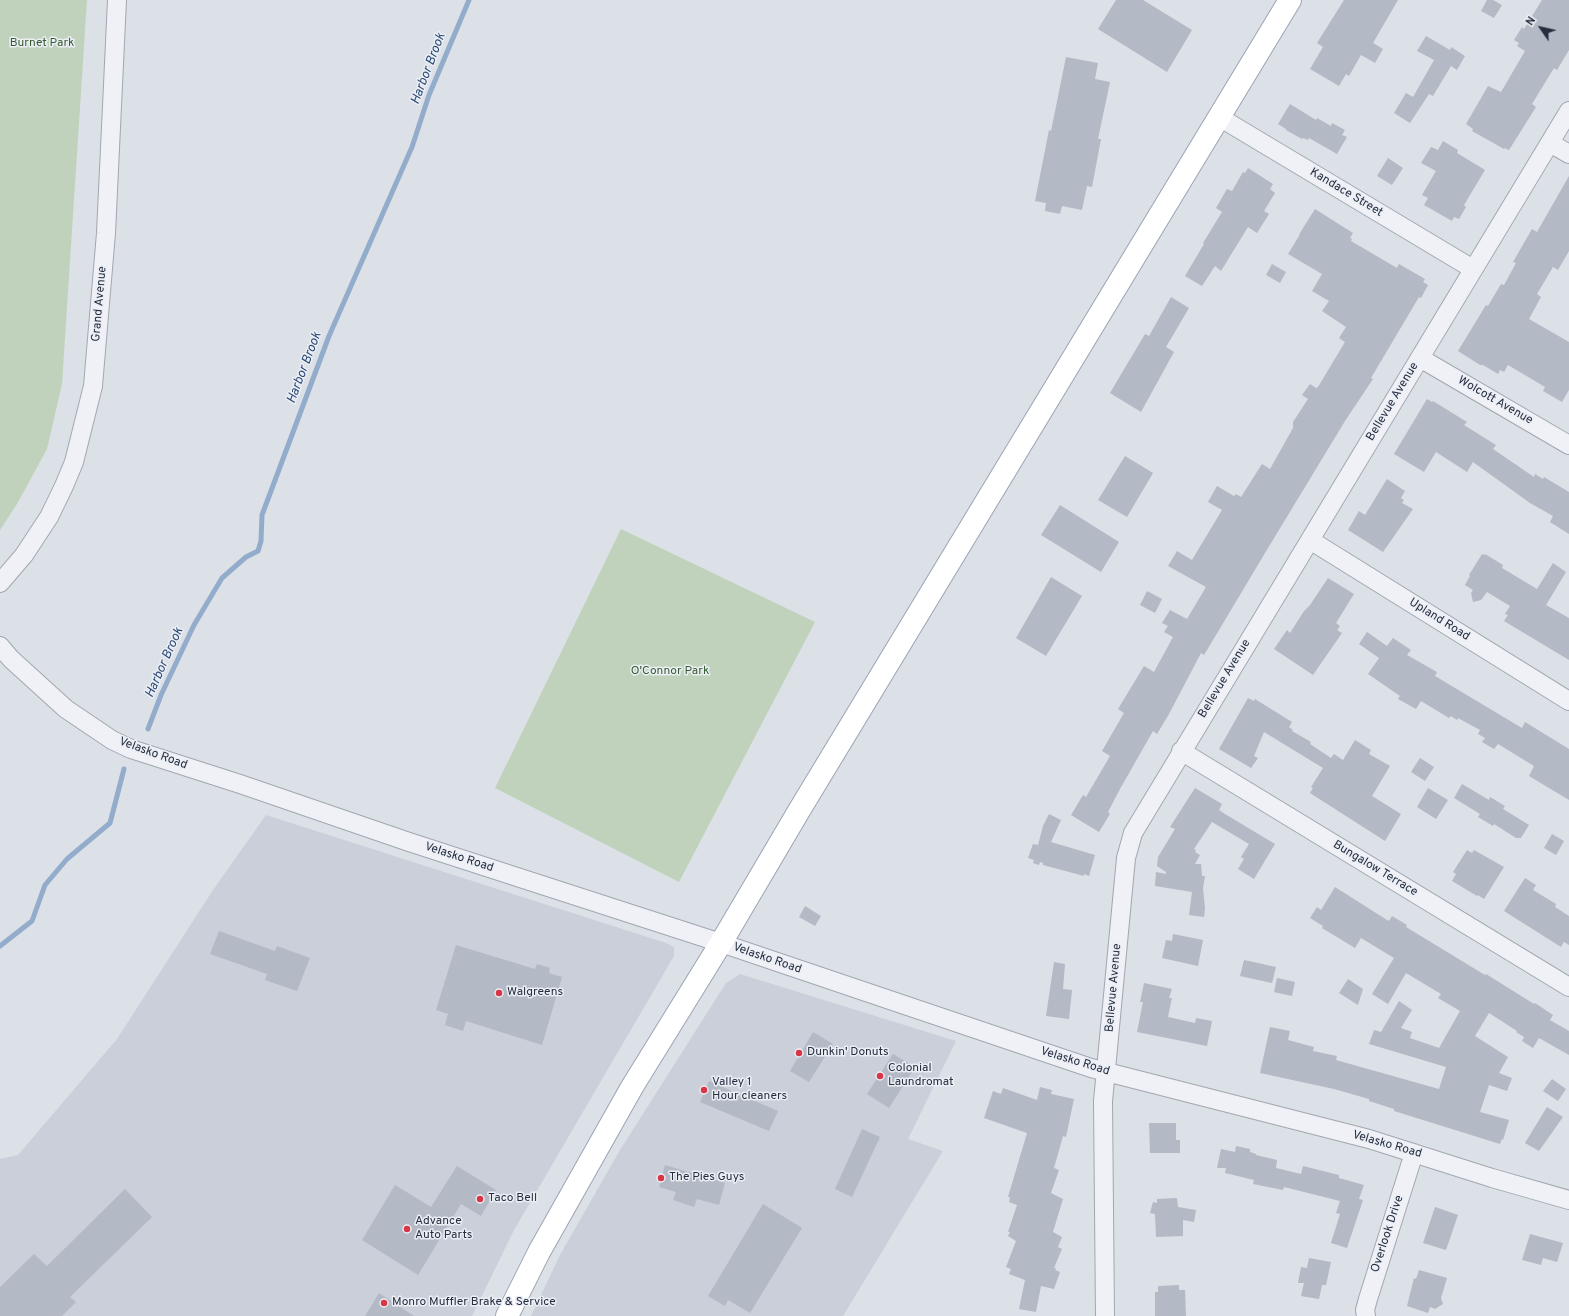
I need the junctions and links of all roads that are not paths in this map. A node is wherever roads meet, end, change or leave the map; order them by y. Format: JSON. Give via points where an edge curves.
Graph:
{"nodes":[{"id":1,"x":117,"y":0,"type":"edge"},
{"id":2,"x":1290,"y":0,"type":"edge"},
{"id":3,"x":1569,"y":111,"type":"edge"},
{"id":4,"x":1219,"y":117,"type":"junction"},
{"id":5,"x":1550,"y":142,"type":"junction"},
{"id":6,"x":1569,"y":154,"type":"edge"},
{"id":7,"x":1473,"y":269,"type":"junction"},
{"id":8,"x":1420,"y":358,"type":"junction"},
{"id":9,"x":1569,"y":445,"type":"edge"},
{"id":10,"x":1310,"y":540,"type":"junction"},
{"id":11,"x":0,"y":583,"type":"edge"},
{"id":12,"x":0,"y":646,"type":"edge"},
{"id":13,"x":1569,"y":701,"type":"edge"},
{"id":14,"x":1181,"y":751,"type":"junction"},
{"id":15,"x":721,"y":943,"type":"junction"},
{"id":16,"x":1569,"y":987,"type":"edge"},
{"id":17,"x":1106,"y":1072,"type":"junction"},
{"id":18,"x":1414,"y":1153,"type":"junction"},
{"id":19,"x":1569,"y":1200,"type":"edge"},
{"id":20,"x":508,"y":1316,"type":"edge"},
{"id":21,"x":1105,"y":1316,"type":"edge"},
{"id":22,"x":1366,"y":1316,"type":"edge"}],
"edges":[{"from":1,"to":11,"type":"street","name":"Grand Avenue","via":[[106,233],[93,386],[74,462],[64,486],[45,524],[24,555]]},
{"from":2,"to":4,"type":"main road"},
{"from":3,"to":5,"type":"street","name":"Bellevue Avenue"},
{"from":4,"to":7,"type":"street","name":"Kandace Street"},
{"from":4,"to":15,"type":"main road"},
{"from":5,"to":6,"type":"street"},
{"from":5,"to":7,"type":"street","name":"Bellevue Avenue"},
{"from":7,"to":8,"type":"street","name":"Bellevue Avenue"},
{"from":8,"to":9,"type":"street","name":"Wolcott Avenue"},
{"from":8,"to":10,"type":"street","name":"Bellevue Avenue"},
{"from":10,"to":13,"type":"street","name":"Upland Road"},
{"from":10,"to":14,"type":"street","name":"Bellevue Avenue"},
{"from":12,"to":15,"type":"street","name":"Velasko Road","via":[[66,709],[112,740],[131,749]]},
{"from":14,"to":16,"type":"street","name":"Bungalow Terrace"},
{"from":14,"to":17,"type":"street","name":"Bellevue Avenue","via":[[1133,833],[1126,858]]},
{"from":15,"to":17,"type":"street","name":"Velasko Road"},
{"from":15,"to":20,"type":"main road","via":[[630,1090],[539,1252]]},
{"from":17,"to":18,"type":"street","name":"Velasko Road","via":[[1369,1139]]},
{"from":17,"to":21,"type":"street","name":"Bellevue Avenue","via":[[1103,1100]]},
{"from":18,"to":19,"type":"street","name":"Velasko Road"},
{"from":18,"to":22,"type":"street","name":"Overlook Drive","via":[[1368,1299]]}]}
